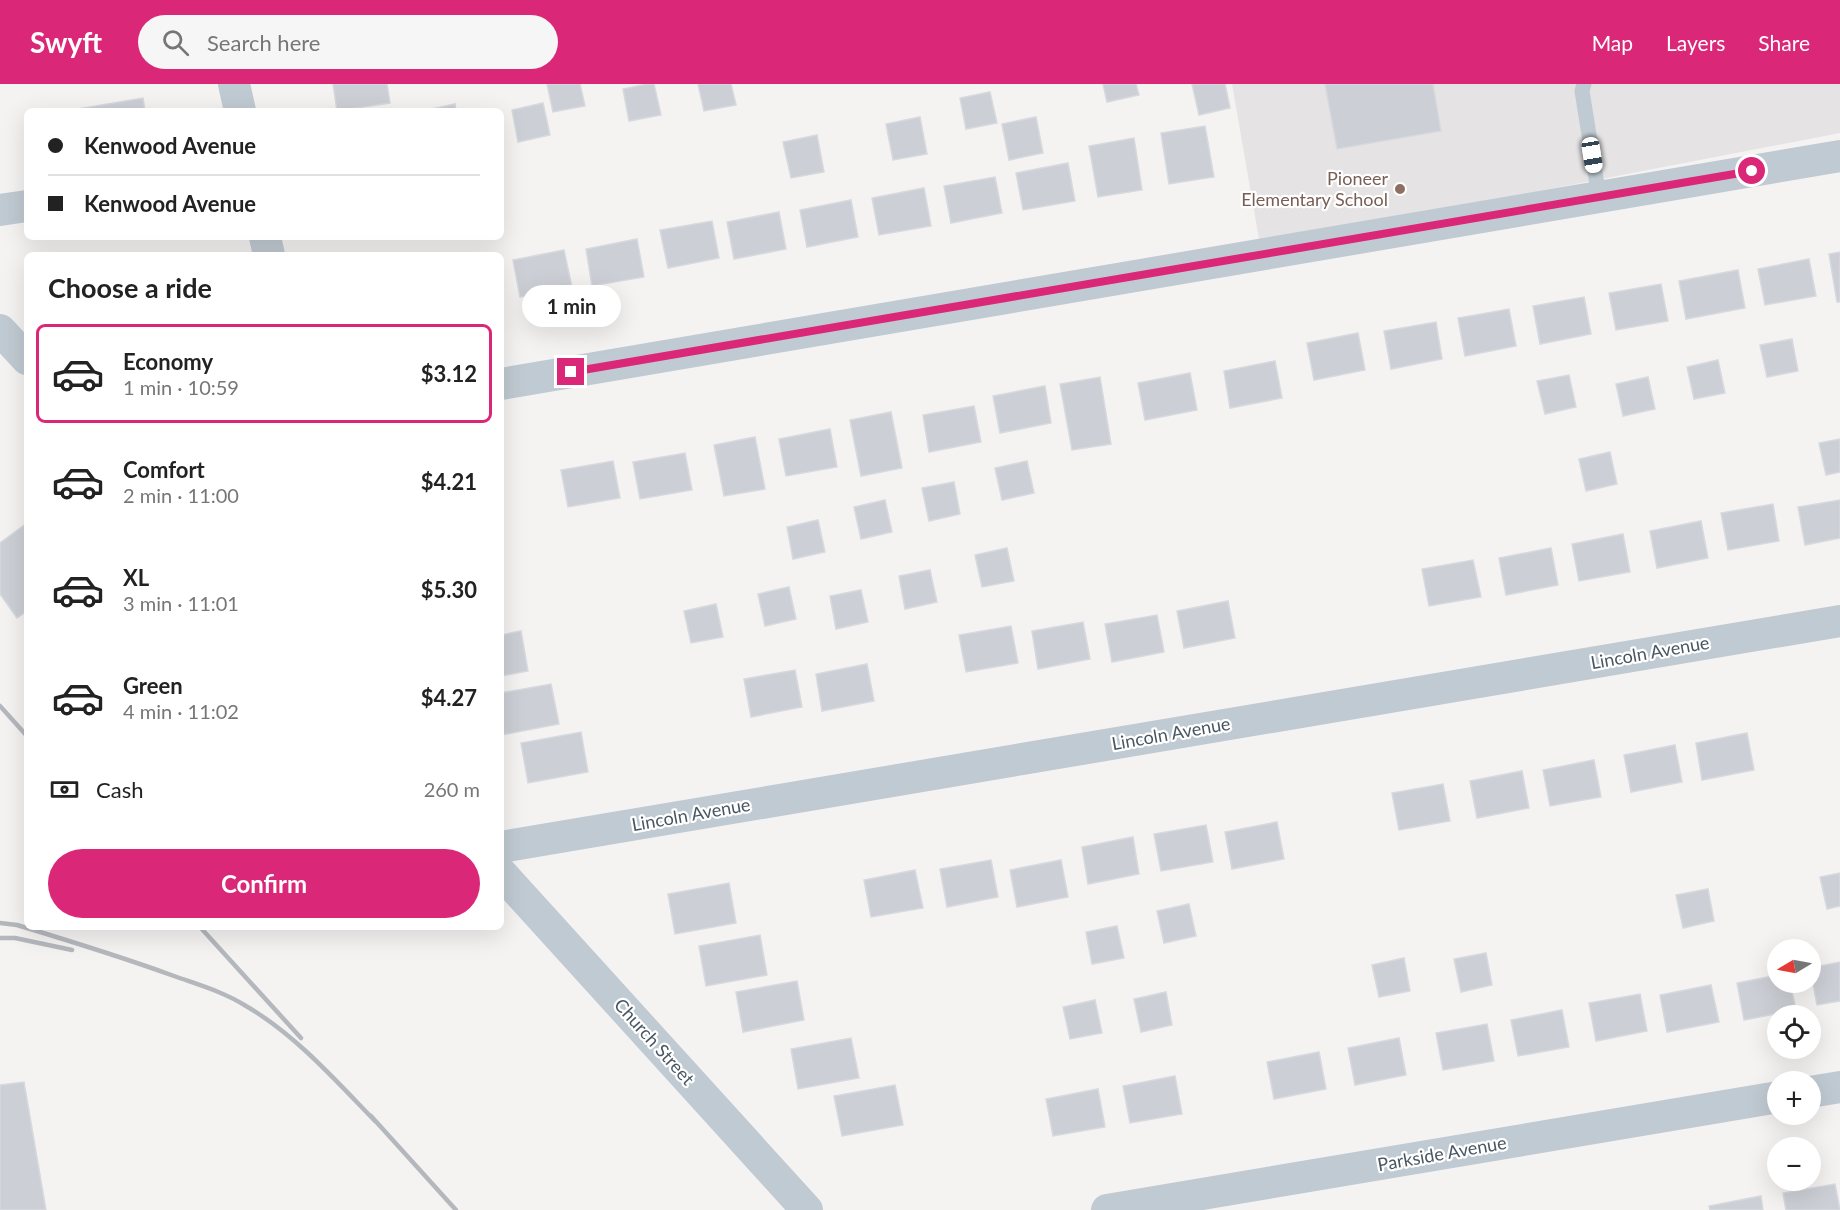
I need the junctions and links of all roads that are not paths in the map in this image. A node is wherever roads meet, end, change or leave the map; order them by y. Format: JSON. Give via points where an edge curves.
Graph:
{"nodes":[{"id":1,"x":234,"y":84,"type":"edge"},
{"id":2,"x":1584,"y":84,"type":"edge"},
{"id":3,"x":239,"y":108,"type":"edge"},
{"id":4,"x":1840,"y":156,"type":"edge"},
{"id":5,"x":1599,"y":197,"type":"junction"},
{"id":6,"x":24,"y":206,"type":"edge"},
{"id":7,"x":0,"y":210,"type":"edge"},
{"id":8,"x":0,"y":330,"type":"edge"},
{"id":9,"x":24,"y":356,"type":"edge"},
{"id":10,"x":504,"y":383,"type":"edge"},
{"id":11,"x":1840,"y":621,"type":"edge"},
{"id":12,"x":504,"y":846,"type":"edge"},
{"id":13,"x":504,"y":876,"type":"edge"},
{"id":14,"x":1840,"y":1087,"type":"edge"},
{"id":15,"x":1821,"y":1090,"type":"edge"},
{"id":16,"x":1767,"y":1099,"type":"edge"},
{"id":17,"x":807,"y":1210,"type":"edge"},
{"id":18,"x":1107,"y":1210,"type":"edge"}],
"edges":[{"from":1,"to":3,"type":"street"},
{"from":2,"to":5,"type":"lane"},
{"from":4,"to":5,"type":"street"},
{"from":5,"to":10,"type":"street"},
{"from":6,"to":7,"type":"street"},
{"from":8,"to":9,"type":"street"},
{"from":11,"to":12,"type":"street","name":"Lincoln Avenue"},
{"from":13,"to":17,"type":"street","name":"Church Street"},
{"from":14,"to":15,"type":"street"},
{"from":16,"to":18,"type":"street","name":"Parkside Avenue"}]}
